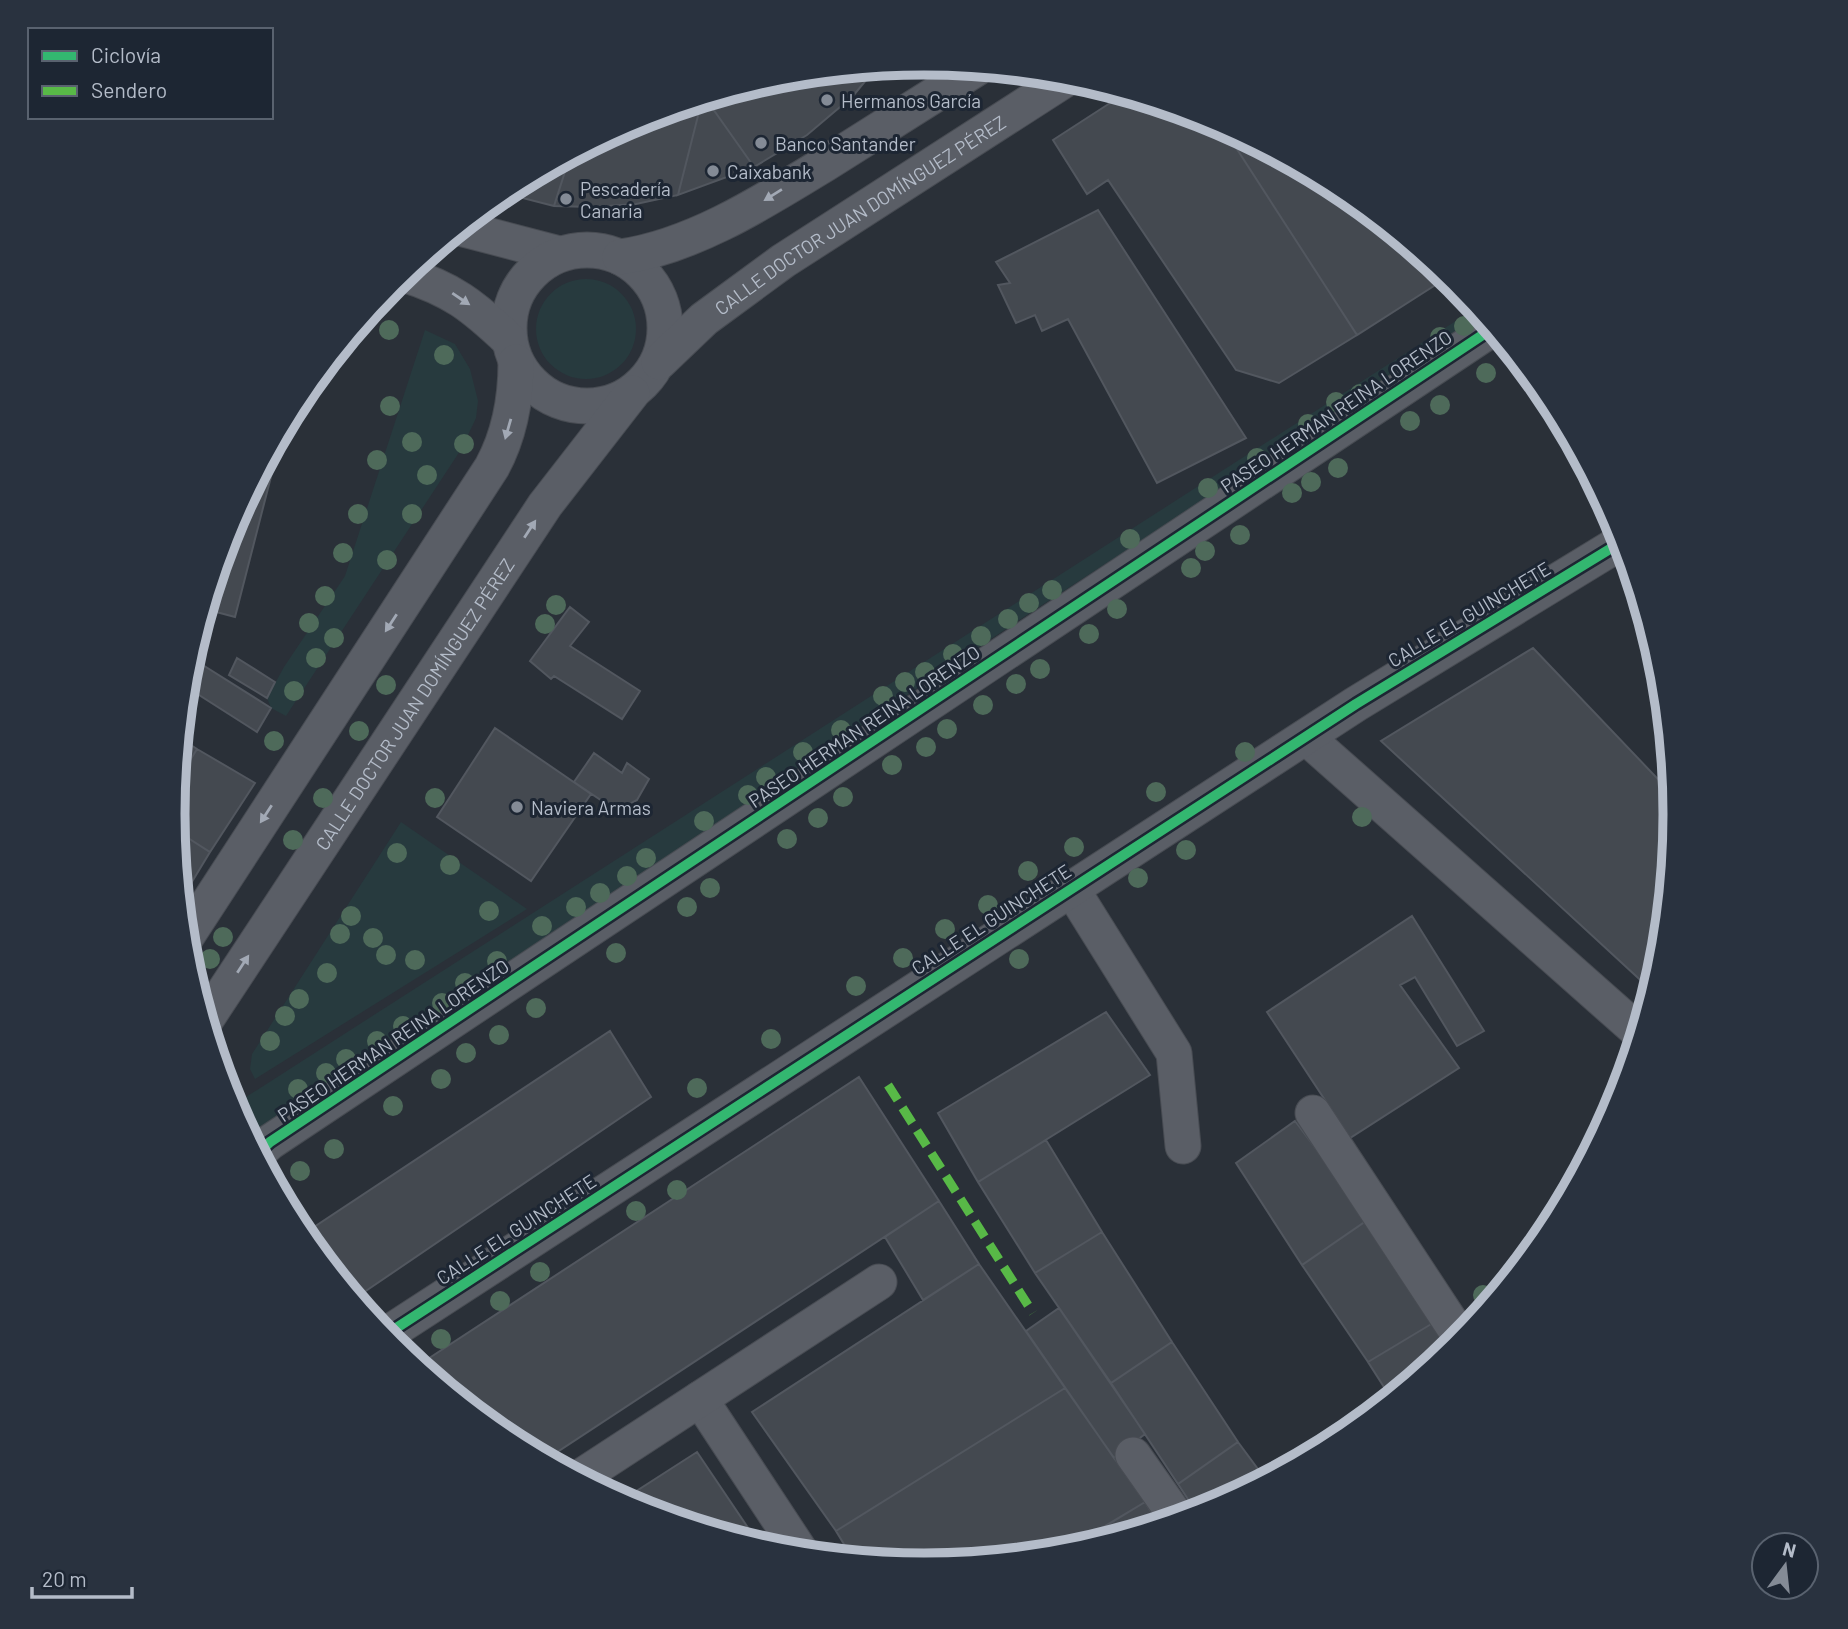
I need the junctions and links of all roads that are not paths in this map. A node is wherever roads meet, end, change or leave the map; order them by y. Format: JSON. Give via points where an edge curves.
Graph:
{"nodes":[{"id":1,"x":931,"y":75,"type":"edge"},
{"id":2,"x":963,"y":77,"type":"edge"},
{"id":3,"x":1054,"y":87,"type":"edge"},
{"id":4,"x":906,"y":113,"type":"junction"},
{"id":5,"x":471,"y":231,"type":"edge"},
{"id":6,"x":559,"y":254,"type":"junction"},
{"id":7,"x":620,"y":257,"type":"junction"},
{"id":8,"x":416,"y":278,"type":"edge"},
{"id":9,"x":1485,"y":333,"type":"edge"},
{"id":10,"x":512,"y":351,"type":"junction"},
{"id":11,"x":659,"y":362,"type":"junction"},
{"id":12,"x":632,"y":393,"type":"junction"},
{"id":13,"x":1613,"y":547,"type":"edge"},
{"id":14,"x":1306,"y":737,"type":"junction"},
{"id":15,"x":1071,"y":888,"type":"junction"},
{"id":16,"x":193,"y":926,"type":"edge"},
{"id":17,"x":212,"y":1011,"type":"edge"},
{"id":18,"x":1632,"y":1026,"type":"edge"},
{"id":19,"x":1313,"y":1113,"type":"dead end"},
{"id":20,"x":1183,"y":1146,"type":"dead end"},
{"id":21,"x":265,"y":1148,"type":"edge"},
{"id":22,"x":879,"y":1282,"type":"dead end"},
{"id":23,"x":1455,"y":1329,"type":"edge"},
{"id":24,"x":394,"y":1330,"type":"edge"},
{"id":25,"x":700,"y":1399,"type":"junction"},
{"id":26,"x":1133,"y":1455,"type":"dead end"},
{"id":27,"x":587,"y":1473,"type":"edge"},
{"id":28,"x":1172,"y":1511,"type":"edge"},
{"id":29,"x":794,"y":1542,"type":"edge"}],
"edges":[{"from":1,"to":4,"type":"street"},
{"from":2,"to":4,"type":"street"},
{"from":3,"to":11,"type":"street","name":"CALLE DOCTOR JUAN DOMÍNGUEZ PÉREZ","via":[[783,261],[704,319]]},
{"from":4,"to":7,"type":"street","one_way":true,"via":[[753,208],[659,248]]},
{"from":5,"to":6,"type":"street"},
{"from":6,"to":7,"type":"street","via":[[601,250]]},
{"from":6,"to":10,"type":"street","via":[[536,267],[519,288],[509,313]]},
{"from":7,"to":11,"type":"street","via":[[641,271],[656,290],[665,338]]},
{"from":8,"to":10,"type":"street","one_way":true,"via":[[457,295]]},
{"from":9,"to":21,"type":"street","name":"PASEO HERMAN REINA LORENZO"},
{"from":10,"to":12,"type":"street","via":[[524,376],[558,401],[583,407],[609,404]]},
{"from":10,"to":16,"type":"street","one_way":true,"via":[[516,385],[509,430],[492,467]]},
{"from":11,"to":12,"type":"street"},
{"from":17,"to":12,"type":"street","name":"CALLE DOCTOR JUAN DOMÍNGUEZ PÉREZ","one_way":true,"via":[[545,505]]},
{"from":13,"to":14,"type":"street","name":"CALLE EL GUINCHETE"},
{"from":14,"to":15,"type":"street","name":"CALLE EL GUINCHETE"},
{"from":14,"to":18,"type":"street"},
{"from":15,"to":20,"type":"street","via":[[1174,1053]]},
{"from":15,"to":24,"type":"street","name":"CALLE EL GUINCHETE"},
{"from":19,"to":23,"type":"street"},
{"from":22,"to":25,"type":"street"},
{"from":25,"to":27,"type":"street"},
{"from":25,"to":29,"type":"street"},
{"from":26,"to":28,"type":"street"}]}
